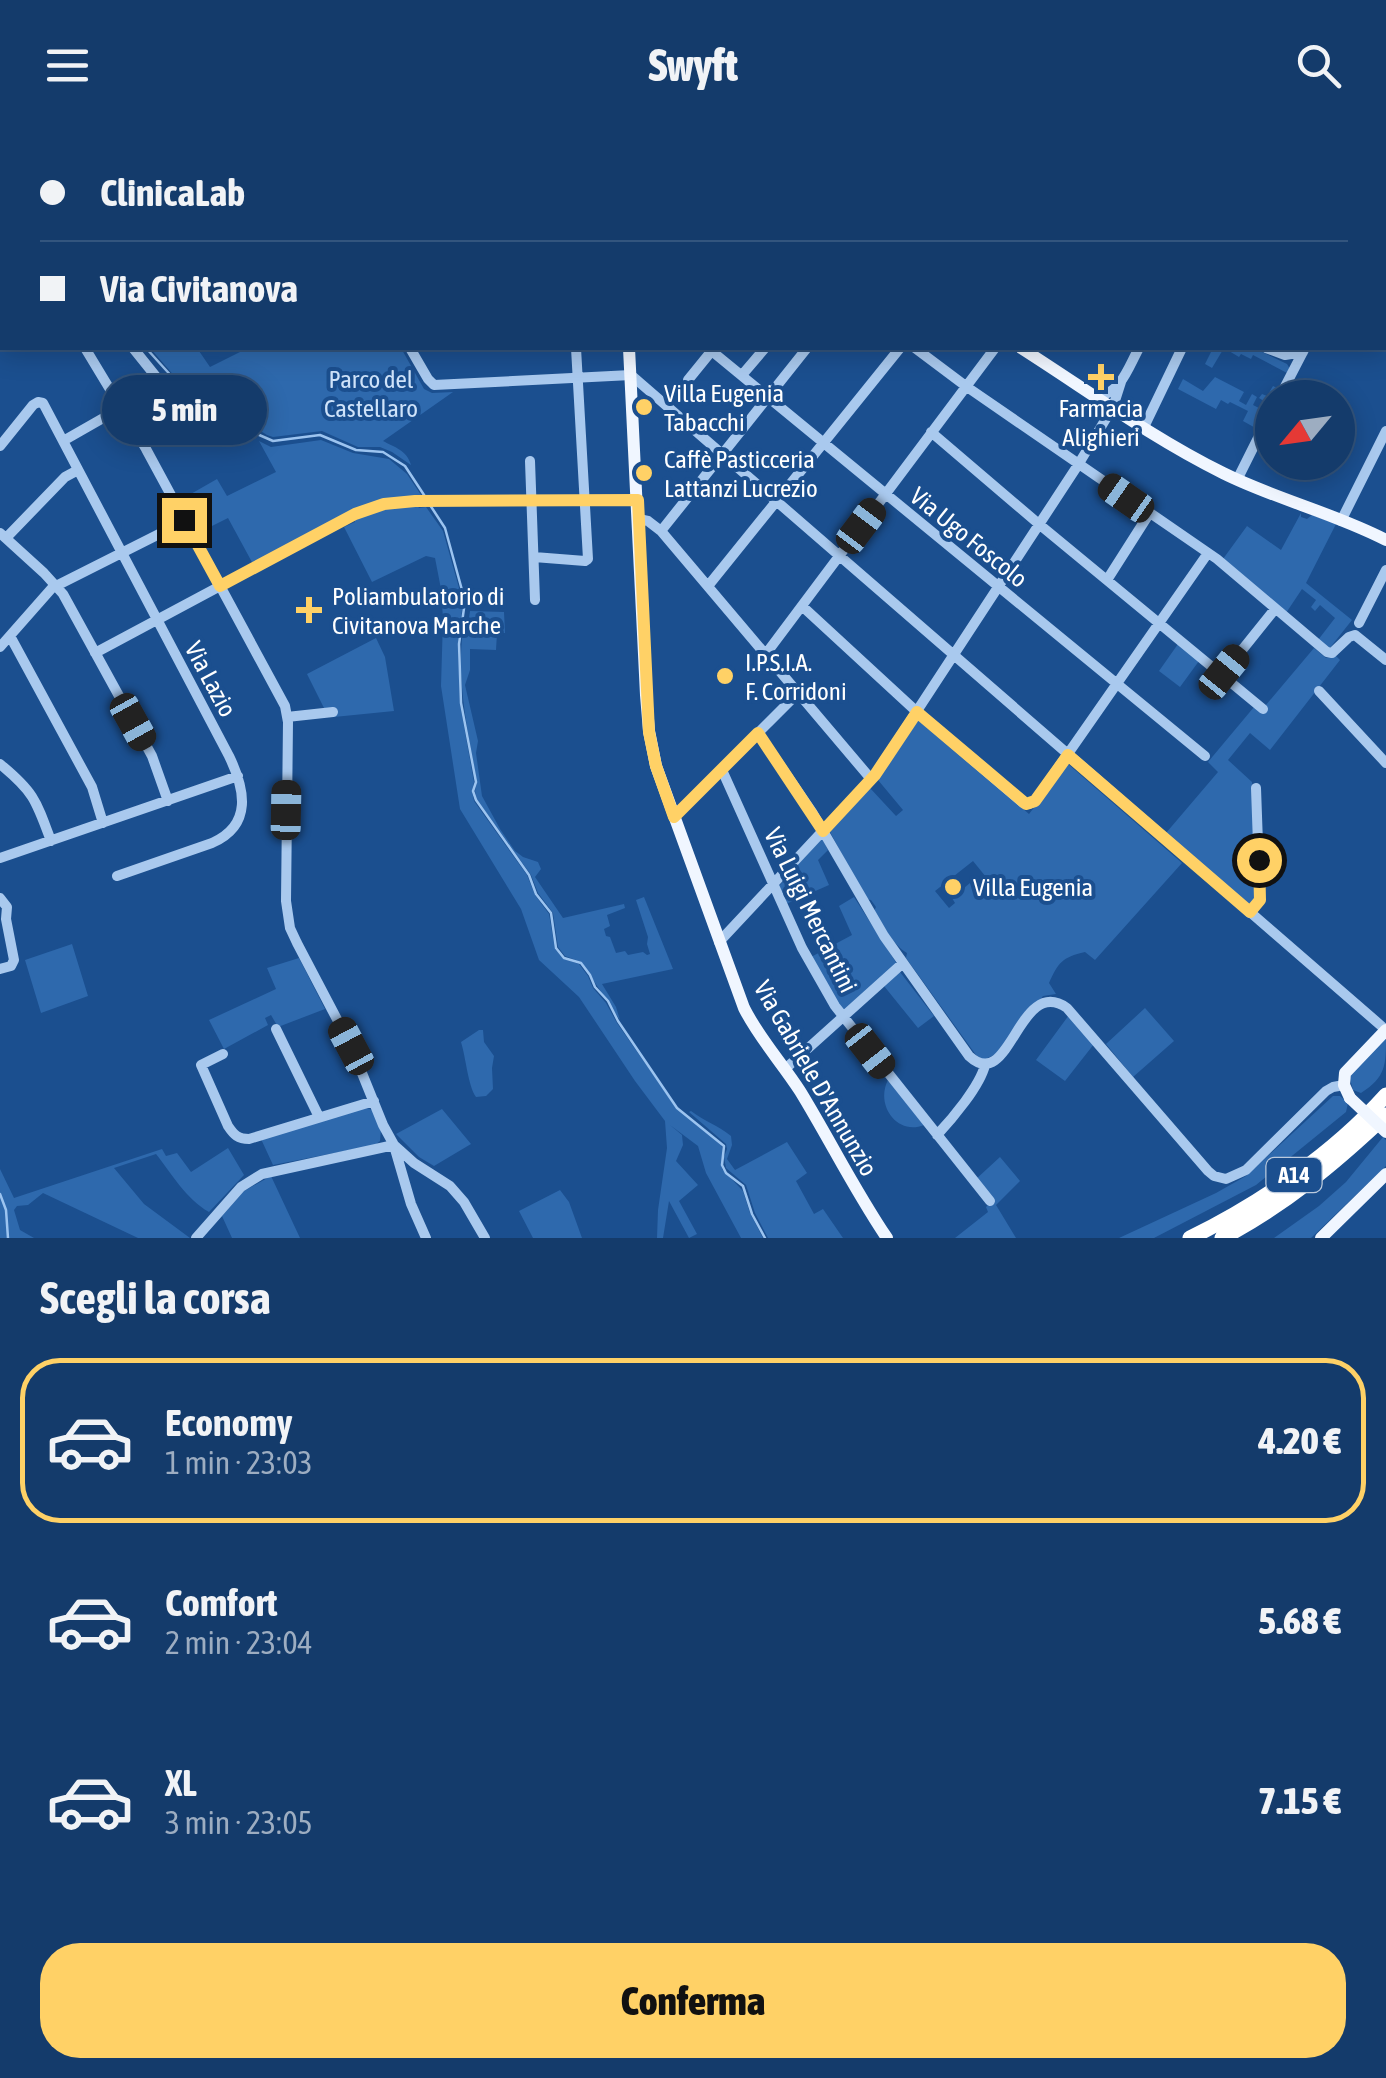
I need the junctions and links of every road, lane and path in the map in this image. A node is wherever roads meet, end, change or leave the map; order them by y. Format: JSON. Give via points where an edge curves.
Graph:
{"nodes":[{"id":1,"x":87,"y":350,"type":"edge"},
{"id":2,"x":135,"y":350,"type":"edge"},
{"id":3,"x":411,"y":350,"type":"edge"},
{"id":4,"x":576,"y":350,"type":"edge"},
{"id":5,"x":630,"y":350,"type":"edge"},
{"id":6,"x":710,"y":350,"type":"edge"},
{"id":7,"x":712,"y":350,"type":"edge"},
{"id":8,"x":764,"y":350,"type":"edge"},
{"id":9,"x":805,"y":350,"type":"edge"},
{"id":10,"x":898,"y":350,"type":"edge"},
{"id":11,"x":919,"y":350,"type":"edge"},
{"id":12,"x":994,"y":350,"type":"edge"},
{"id":13,"x":1025,"y":350,"type":"edge"},
{"id":14,"x":1138,"y":350,"type":"edge"},
{"id":15,"x":1181,"y":350,"type":"edge"},
{"id":16,"x":1271,"y":350,"type":"edge"},
{"id":17,"x":1304,"y":350,"type":"edge"},
{"id":18,"x":630,"y":375,"type":"junction"},
{"id":19,"x":742,"y":376,"type":"junction"},
{"id":20,"x":578,"y":378,"type":"junction"},
{"id":21,"x":688,"y":380,"type":"dead end"},
{"id":22,"x":1288,"y":380,"type":"edge"},
{"id":23,"x":967,"y":388,"type":"junction"},
{"id":24,"x":768,"y":397,"type":"junction"},
{"id":25,"x":1118,"y":399,"type":"junction"},
{"id":26,"x":198,"y":414,"type":"dead end"},
{"id":27,"x":1144,"y":427,"type":"junction"},
{"id":28,"x":132,"y":431,"type":"junction"},
{"id":29,"x":1386,"y":431,"type":"edge"},
{"id":30,"x":932,"y":432,"type":"junction"},
{"id":31,"x":63,"y":441,"type":"junction"},
{"id":32,"x":824,"y":443,"type":"junction"},
{"id":33,"x":1255,"y":444,"type":"edge"},
{"id":34,"x":0,"y":446,"type":"edge"},
{"id":35,"x":722,"y":454,"type":"junction"},
{"id":36,"x":530,"y":461,"type":"dead end"},
{"id":37,"x":1078,"y":465,"type":"junction"},
{"id":38,"x":78,"y":470,"type":"junction"},
{"id":39,"x":1237,"y":480,"type":"junction"},
{"id":40,"x":886,"y":494,"type":"junction"},
{"id":41,"x":532,"y":500,"type":"junction"},
{"id":42,"x":585,"y":500,"type":"junction"},
{"id":43,"x":638,"y":500,"type":"junction"},
{"id":44,"x":777,"y":502,"type":"junction"},
{"id":45,"x":1150,"y":514,"type":"junction"},
{"id":46,"x":184,"y":520,"type":"junction"},
{"id":47,"x":639,"y":520,"type":"junction"},
{"id":48,"x":1342,"y":521,"type":"junction"},
{"id":49,"x":1040,"y":525,"type":"junction"},
{"id":50,"x":661,"y":531,"type":"junction"},
{"id":51,"x":3,"y":536,"type":"edge"},
{"id":52,"x":1386,"y":540,"type":"edge"},
{"id":53,"x":122,"y":552,"type":"junction"},
{"id":54,"x":1208,"y":553,"type":"junction"},
{"id":55,"x":839,"y":556,"type":"junction"},
{"id":56,"x":534,"y":557,"type":"junction"},
{"id":57,"x":1386,"y":570,"type":"edge"},
{"id":58,"x":1107,"y":580,"type":"junction"},
{"id":59,"x":57,"y":586,"type":"junction"},
{"id":60,"x":220,"y":586,"type":"junction"},
{"id":61,"x":708,"y":586,"type":"junction"},
{"id":62,"x":1000,"y":587,"type":"junction"},
{"id":63,"x":536,"y":600,"type":"dead end"},
{"id":64,"x":802,"y":606,"type":"junction"},
{"id":65,"x":1275,"y":609,"type":"junction"},
{"id":66,"x":157,"y":620,"type":"junction"},
{"id":67,"x":1159,"y":623,"type":"junction"},
{"id":68,"x":1359,"y":623,"type":"dead end"},
{"id":69,"x":10,"y":636,"type":"junction"},
{"id":70,"x":0,"y":647,"type":"edge"},
{"id":71,"x":95,"y":652,"type":"junction"},
{"id":72,"x":766,"y":654,"type":"junction"},
{"id":73,"x":955,"y":656,"type":"junction"},
{"id":74,"x":1386,"y":660,"type":"edge"},
{"id":75,"x":1222,"y":675,"type":"junction"},
{"id":76,"x":1117,"y":684,"type":"junction"},
{"id":77,"x":1319,"y":692,"type":"dead end"},
{"id":78,"x":798,"y":693,"type":"junction"},
{"id":79,"x":1263,"y":709,"type":"dead end"},
{"id":80,"x":333,"y":712,"type":"dead end"},
{"id":81,"x":917,"y":712,"type":"junction"},
{"id":82,"x":288,"y":717,"type":"junction"},
{"id":83,"x":758,"y":733,"type":"junction"},
{"id":84,"x":1068,"y":755,"type":"junction"},
{"id":85,"x":1205,"y":756,"type":"dead end"},
{"id":86,"x":1386,"y":762,"type":"edge"},
{"id":87,"x":0,"y":764,"type":"edge"},
{"id":88,"x":722,"y":770,"type":"junction"},
{"id":89,"x":238,"y":776,"type":"junction"},
{"id":90,"x":871,"y":779,"type":"junction"},
{"id":91,"x":1256,"y":788,"type":"dead end"},
{"id":92,"x":168,"y":801,"type":"junction"},
{"id":93,"x":674,"y":817,"type":"junction"},
{"id":94,"x":103,"y":823,"type":"junction"},
{"id":95,"x":823,"y":831,"type":"junction"},
{"id":96,"x":51,"y":841,"type":"junction"},
{"id":97,"x":0,"y":858,"type":"edge"},
{"id":98,"x":117,"y":876,"type":"dead end"},
{"id":99,"x":773,"y":884,"type":"junction"},
{"id":100,"x":0,"y":898,"type":"edge"},
{"id":101,"x":1250,"y":912,"type":"junction"},
{"id":102,"x":719,"y":942,"type":"junction"},
{"id":103,"x":903,"y":963,"type":"junction"},
{"id":104,"x":0,"y":970,"type":"edge"},
{"id":105,"x":843,"y":1017,"type":"junction"},
{"id":106,"x":276,"y":1029,"type":"dead end"},
{"id":107,"x":1386,"y":1030,"type":"edge"},
{"id":108,"x":223,"y":1054,"type":"dead end"},
{"id":109,"x":985,"y":1064,"type":"junction"},
{"id":110,"x":785,"y":1068,"type":"junction"},
{"id":111,"x":1347,"y":1092,"type":"junction"},
{"id":112,"x":1386,"y":1095,"type":"edge"},
{"id":113,"x":374,"y":1101,"type":"junction"},
{"id":114,"x":1386,"y":1115,"type":"edge"},
{"id":115,"x":320,"y":1117,"type":"junction"},
{"id":116,"x":1386,"y":1132,"type":"edge"},
{"id":117,"x":937,"y":1135,"type":"junction"},
{"id":118,"x":394,"y":1146,"type":"junction"},
{"id":119,"x":1386,"y":1174,"type":"edge"},
{"id":120,"x":990,"y":1202,"type":"dead end"},
{"id":121,"x":196,"y":1238,"type":"edge"},
{"id":122,"x":426,"y":1238,"type":"edge"},
{"id":123,"x":485,"y":1238,"type":"edge"},
{"id":124,"x":887,"y":1238,"type":"edge"},
{"id":125,"x":1190,"y":1238,"type":"edge"},
{"id":126,"x":1222,"y":1238,"type":"edge"},
{"id":127,"x":1322,"y":1238,"type":"edge"}],
"edges":[{"from":1,"to":28,"type":"street"},
{"from":2,"to":26,"type":"street","via":[[174,400]]},
{"from":3,"to":20,"type":"street","via":[[434,385]]},
{"from":4,"to":20,"type":"street"},
{"from":5,"to":18,"type":"main road","name":"Via Gabriele D'Annunzio"},
{"from":6,"to":21,"type":"street"},
{"from":7,"to":19,"type":"street","name":"Via Ugo Foscolo"},
{"from":8,"to":19,"type":"street"},
{"from":9,"to":24,"type":"street"},
{"from":10,"to":32,"type":"street"},
{"from":11,"to":23,"type":"street"},
{"from":12,"to":23,"type":"street"},
{"from":13,"to":25,"type":"main road","via":[[1098,397]]},
{"from":14,"to":25,"type":"street"},
{"from":15,"to":27,"type":"street"},
{"from":16,"to":17,"type":"street"},
{"from":17,"to":22,"type":"street"},
{"from":18,"to":20,"type":"street"},
{"from":18,"to":35,"type":"street"},
{"from":18,"to":43,"type":"main road","name":"Via Gabriele D'Annunzio"},
{"from":19,"to":24,"type":"street","name":"Via Ugo Foscolo"},
{"from":20,"to":42,"type":"street"},
{"from":23,"to":30,"type":"street"},
{"from":23,"to":37,"type":"street"},
{"from":24,"to":32,"type":"street","name":"Via Ugo Foscolo"},
{"from":24,"to":35,"type":"street"},
{"from":25,"to":27,"type":"main road"},
{"from":25,"to":37,"type":"street"},
{"from":27,"to":39,"type":"main road"},
{"from":28,"to":31,"type":"street","via":[[110,414]]},
{"from":28,"to":46,"type":"street"},
{"from":29,"to":48,"type":"street"},
{"from":30,"to":40,"type":"street"},
{"from":30,"to":49,"type":"street"},
{"from":31,"to":34,"type":"street","name":"Via Lazio","via":[[40,402]]},
{"from":31,"to":38,"type":"street","name":"Via Lazio"},
{"from":32,"to":40,"type":"street","name":"Via Ugo Foscolo"},
{"from":32,"to":44,"type":"street"},
{"from":33,"to":39,"type":"street"},
{"from":35,"to":44,"type":"street"},
{"from":35,"to":50,"type":"street"},
{"from":36,"to":41,"type":"street"},
{"from":37,"to":45,"type":"street"},
{"from":37,"to":49,"type":"street"},
{"from":38,"to":51,"type":"street"},
{"from":38,"to":53,"type":"street","name":"Via Lazio"},
{"from":39,"to":48,"type":"main road"},
{"from":40,"to":55,"type":"street"},
{"from":40,"to":62,"type":"street","name":"Via Ugo Foscolo"},
{"from":41,"to":42,"type":"street"},
{"from":41,"to":56,"type":"street"},
{"from":41,"to":60,"type":"street","via":[[384,504]]},
{"from":42,"to":43,"type":"street"},
{"from":42,"to":56,"type":"street","via":[[587,560]]},
{"from":43,"to":47,"type":"main road","name":"Via Gabriele D'Annunzio"},
{"from":44,"to":55,"type":"street"},
{"from":44,"to":61,"type":"street"},
{"from":45,"to":54,"type":"street"},
{"from":45,"to":58,"type":"street"},
{"from":46,"to":53,"type":"street"},
{"from":46,"to":60,"type":"street"},
{"from":47,"to":50,"type":"street"},
{"from":47,"to":93,"type":"main road","name":"Via Gabriele D'Annunzio","via":[[649,732]]},
{"from":48,"to":52,"type":"main road"},
{"from":49,"to":58,"type":"street"},
{"from":49,"to":62,"type":"street"},
{"from":50,"to":61,"type":"street"},
{"from":51,"to":59,"type":"street"},
{"from":53,"to":59,"type":"street"},
{"from":53,"to":66,"type":"street","name":"Via Lazio"},
{"from":54,"to":65,"type":"street"},
{"from":54,"to":67,"type":"street"},
{"from":55,"to":64,"type":"street"},
{"from":55,"to":73,"type":"street"},
{"from":56,"to":63,"type":"street"},
{"from":57,"to":68,"type":"street"},
{"from":58,"to":67,"type":"street"},
{"from":59,"to":69,"type":"street"},
{"from":59,"to":71,"type":"street"},
{"from":60,"to":66,"type":"street"},
{"from":60,"to":82,"type":"street"},
{"from":61,"to":72,"type":"street"},
{"from":62,"to":73,"type":"street"},
{"from":62,"to":76,"type":"street","name":"Via Ugo Foscolo"},
{"from":64,"to":72,"type":"street"},
{"from":64,"to":81,"type":"street"},
{"from":65,"to":74,"type":"street","via":[[1328,653],[1353,635]]},
{"from":65,"to":75,"type":"street"},
{"from":66,"to":71,"type":"street"},
{"from":66,"to":89,"type":"street","name":"Via Lazio"},
{"from":67,"to":75,"type":"street"},
{"from":67,"to":76,"type":"street"},
{"from":69,"to":70,"type":"street"},
{"from":69,"to":94,"type":"street","via":[[92,787]]},
{"from":71,"to":92,"type":"street","via":[[152,756]]},
{"from":72,"to":78,"type":"street"},
{"from":73,"to":81,"type":"street"},
{"from":73,"to":84,"type":"street"},
{"from":75,"to":79,"type":"street"},
{"from":76,"to":84,"type":"street"},
{"from":76,"to":85,"type":"street","name":"Via Ugo Foscolo"},
{"from":77,"to":86,"type":"street"},
{"from":78,"to":83,"type":"street"},
{"from":78,"to":90,"type":"street"},
{"from":80,"to":82,"type":"street"},
{"from":81,"to":84,"type":"street","via":[[1029,804]]},
{"from":81,"to":90,"type":"street"},
{"from":82,"to":113,"type":"street","via":[[287,914]]},
{"from":83,"to":88,"type":"street"},
{"from":83,"to":95,"type":"street"},
{"from":84,"to":101,"type":"street"},
{"from":87,"to":96,"type":"street","via":[[33,795]]},
{"from":88,"to":93,"type":"street"},
{"from":88,"to":99,"type":"street","name":"Via Luigi Mercantini"},
{"from":89,"to":92,"type":"street"},
{"from":89,"to":98,"type":"street","via":[[241,812],[226,835]]},
{"from":90,"to":95,"type":"street"},
{"from":91,"to":101,"type":"street","via":[[1260,900]]},
{"from":92,"to":94,"type":"street"},
{"from":93,"to":102,"type":"main road","name":"Via Gabriele D'Annunzio"},
{"from":94,"to":96,"type":"street"},
{"from":95,"to":99,"type":"street"},
{"from":95,"to":103,"type":"street"},
{"from":96,"to":97,"type":"street"},
{"from":99,"to":102,"type":"street"},
{"from":99,"to":105,"type":"street","name":"Via Luigi Mercantini"},
{"from":100,"to":104,"type":"street","via":[[7,906],[14,960]]},
{"from":101,"to":107,"type":"street"},
{"from":102,"to":110,"type":"main road","name":"Via Gabriele D'Annunzio","via":[[748,1015]]},
{"from":103,"to":105,"type":"street"},
{"from":103,"to":109,"type":"street","via":[[969,1056]]},
{"from":105,"to":110,"type":"street"},
{"from":105,"to":117,"type":"street","name":"Via Luigi Mercantini"},
{"from":106,"to":115,"type":"street"},
{"from":107,"to":111,"type":"main road","via":[[1347,1070]]},
{"from":108,"to":115,"type":"street","via":[[201,1065],[241,1139]]},
{"from":109,"to":111,"type":"street","via":[[999,1058],[1035,1008],[1057,1002],[1208,1171],[1226,1180],[1246,1170],[1326,1091],[1333,1086]]},
{"from":109,"to":117,"type":"street"},
{"from":110,"to":124,"type":"main road","name":"Via Gabriele D'Annunzio"},
{"from":111,"to":116,"type":"main road","bridge":true},
{"from":112,"to":125,"type":"highway","number":"A14","via":[[1279,1186]]},
{"from":113,"to":115,"type":"street"},
{"from":113,"to":118,"type":"street"},
{"from":114,"to":126,"type":"highway","number":"A14","via":[[1328,1168]]},
{"from":117,"to":120,"type":"street","name":"Via Luigi Mercantini"},
{"from":118,"to":121,"type":"street","via":[[262,1174],[241,1187]]},
{"from":118,"to":122,"type":"street"},
{"from":118,"to":123,"type":"street","via":[[450,1186]]},
{"from":119,"to":127,"type":"main road"}]}
